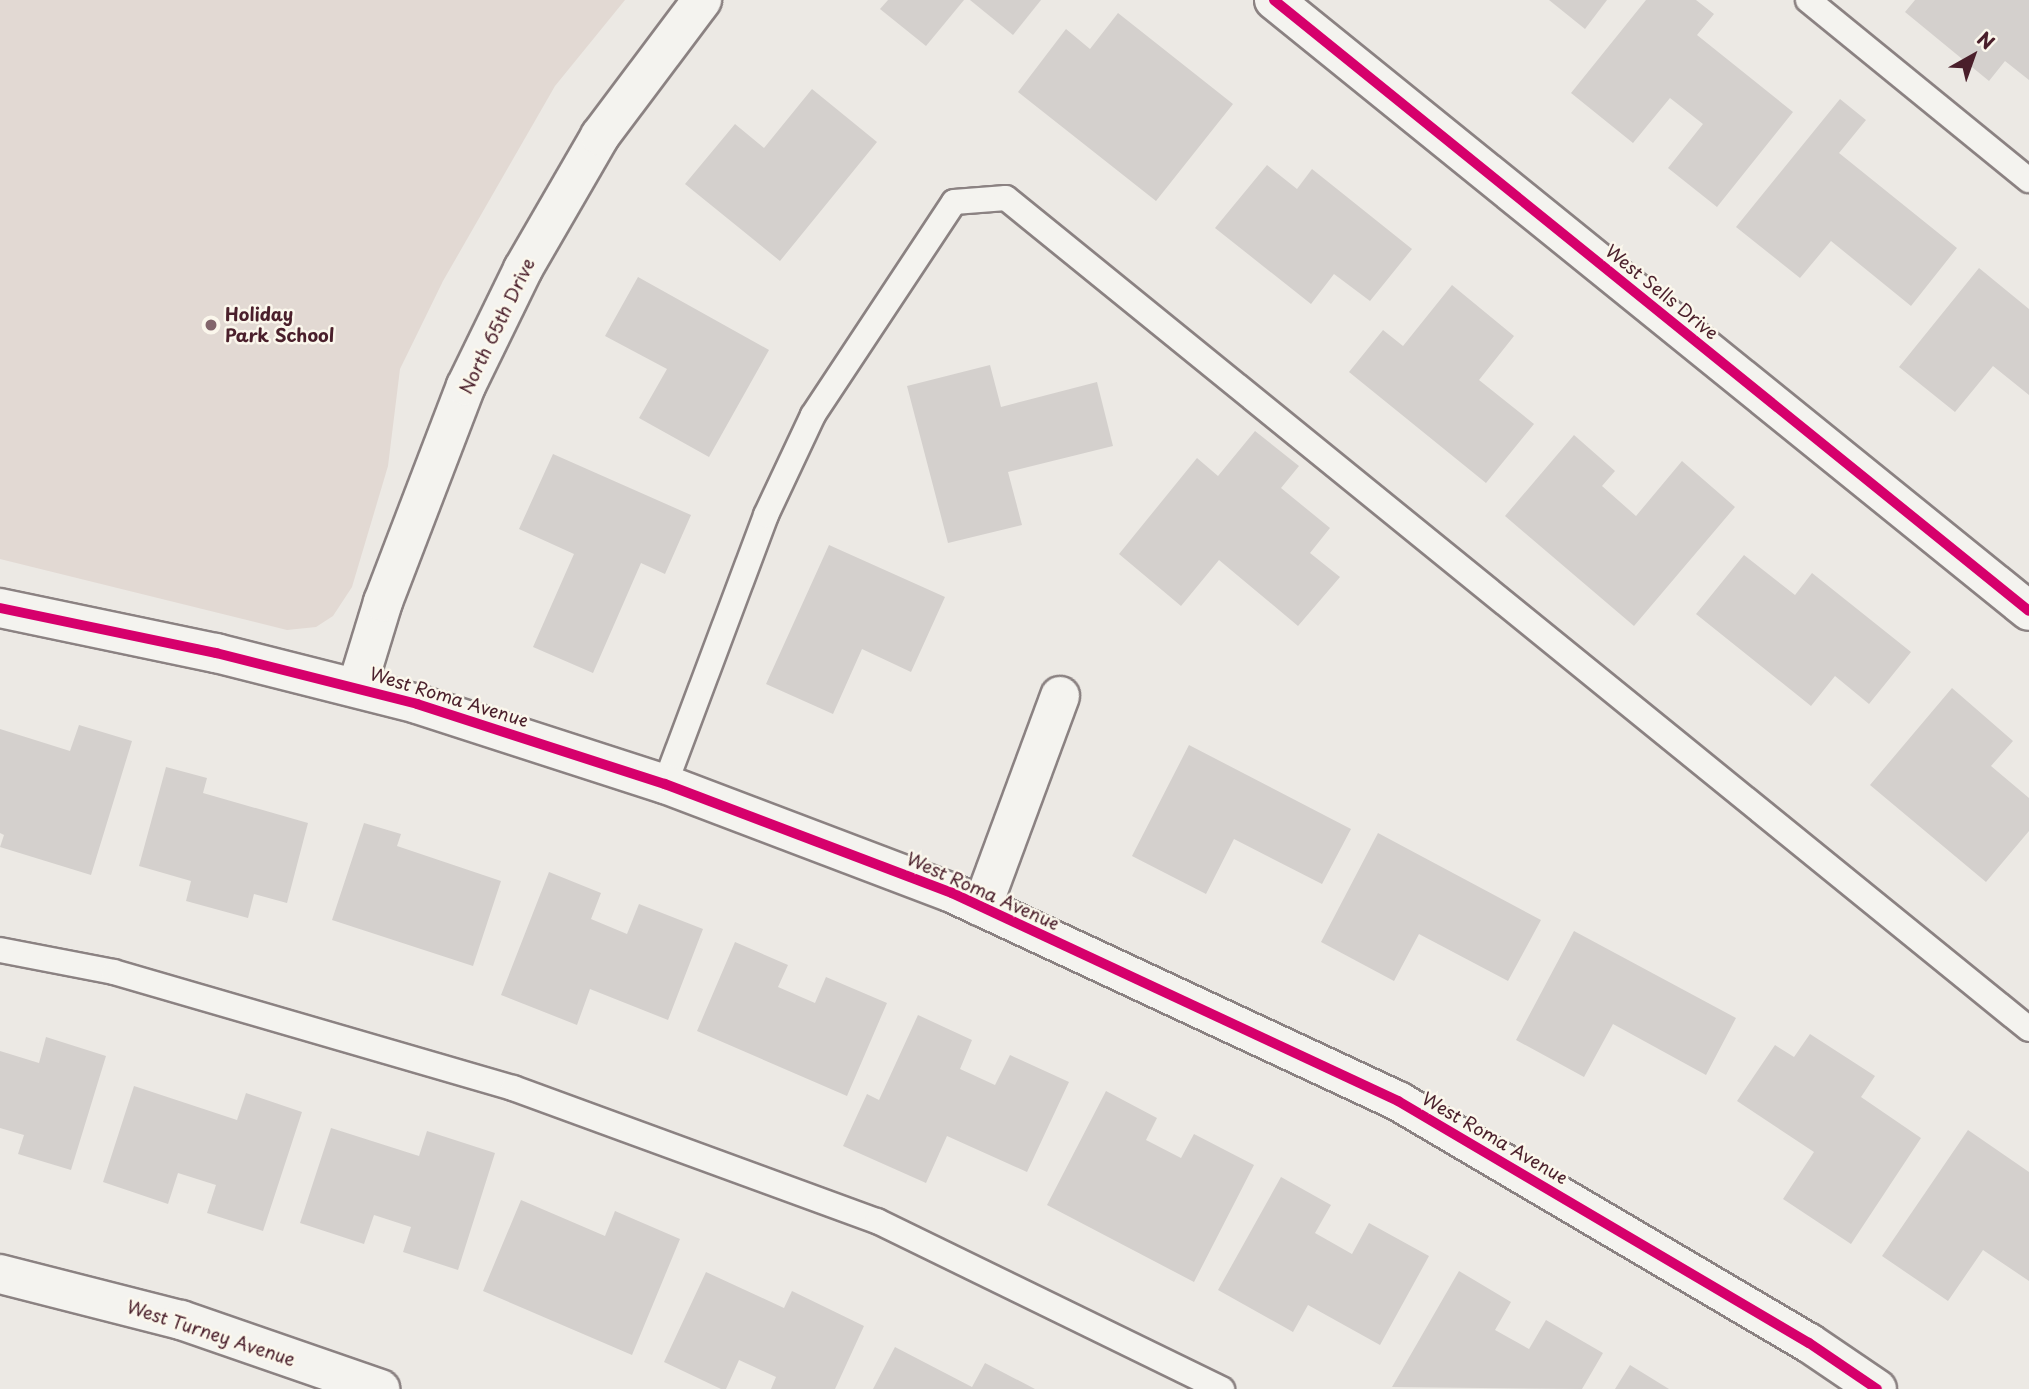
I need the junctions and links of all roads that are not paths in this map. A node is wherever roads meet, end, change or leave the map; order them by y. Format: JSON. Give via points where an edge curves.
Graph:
{"nodes":[{"id":1,"x":702,"y":0,"type":"edge"},
{"id":2,"x":1274,"y":0,"type":"edge"},
{"id":3,"x":1808,"y":0,"type":"edge"},
{"id":4,"x":2029,"y":180,"type":"edge"},
{"id":5,"x":0,"y":608,"type":"edge"},
{"id":6,"x":2029,"y":611,"type":"edge"},
{"id":7,"x":357,"y":687,"type":"junction"},
{"id":8,"x":1060,"y":696,"type":"dead end"},
{"id":9,"x":665,"y":784,"type":"junction"},
{"id":10,"x":982,"y":908,"type":"junction"},
{"id":11,"x":0,"y":950,"type":"edge"},
{"id":12,"x":2029,"y":1029,"type":"edge"},
{"id":13,"x":0,"y":1274,"type":"edge"},
{"id":14,"x":380,"y":1389,"type":"edge"},
{"id":15,"x":1222,"y":1389,"type":"edge"},
{"id":16,"x":1877,"y":1389,"type":"edge"}],
"edges":[{"from":1,"to":7,"type":"street","name":"North 65th Drive","via":[[600,136],[523,269],[466,386],[383,602]]},
{"from":2,"to":6,"type":"street","name":"West Sells Drive"},
{"from":3,"to":4,"type":"lane"},
{"from":5,"to":7,"type":"street","name":"West Roma Avenue"},
{"from":7,"to":9,"type":"street","name":"West Roma Avenue"},
{"from":8,"to":10,"type":"street"},
{"from":9,"to":10,"type":"street","name":"West Roma Avenue"},
{"from":9,"to":12,"type":"lane","via":[[766,514],[813,415],[954,202],[1006,198]]},
{"from":10,"to":16,"type":"street","name":"West Roma Avenue","via":[[1398,1101],[1809,1343]]},
{"from":11,"to":15,"type":"lane","via":[[114,972],[513,1088],[877,1221]]},
{"from":13,"to":14,"type":"street","name":"West Turney Avenue","via":[[181,1320]]}]}
